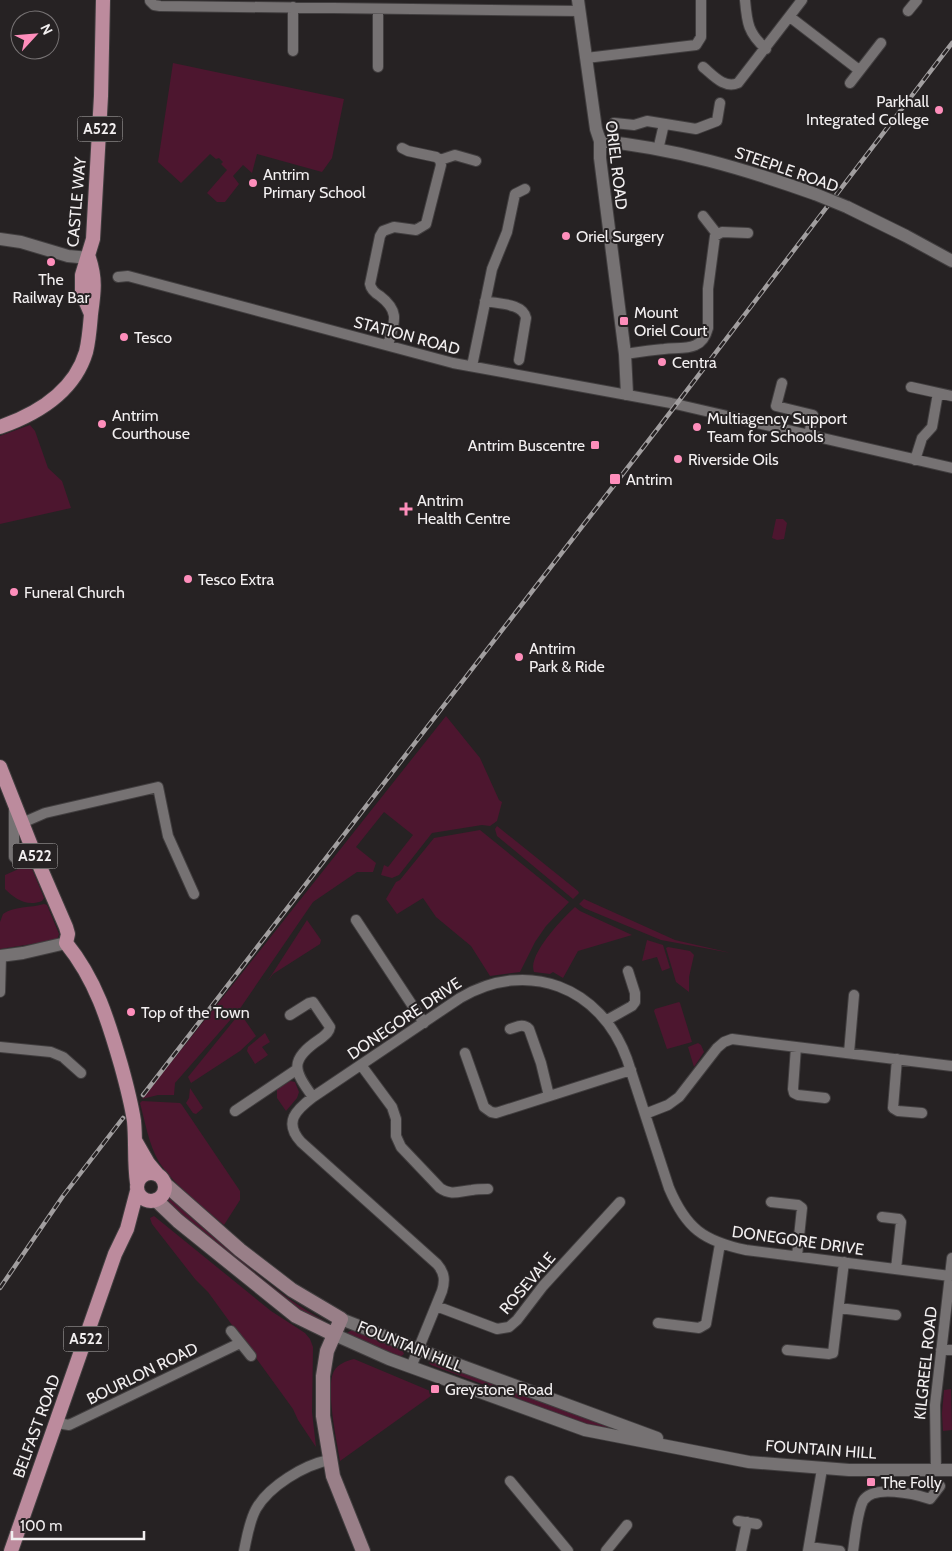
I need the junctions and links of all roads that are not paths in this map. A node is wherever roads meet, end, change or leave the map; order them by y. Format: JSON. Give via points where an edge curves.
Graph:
{"nodes":[{"id":1,"x":103,"y":0,"type":"edge"},
{"id":2,"x":701,"y":0,"type":"edge"},
{"id":3,"x":745,"y":0,"type":"edge"},
{"id":4,"x":802,"y":0,"type":"edge"},
{"id":5,"x":916,"y":0,"type":"edge"},
{"id":6,"x":150,"y":1,"type":"edge"},
{"id":7,"x":579,"y":6,"type":"edge"},
{"id":8,"x":293,"y":7,"type":"junction"},
{"id":9,"x":378,"y":9,"type":"junction"},
{"id":10,"x":908,"y":11,"type":"dead end"},
{"id":11,"x":790,"y":17,"type":"junction"},
{"id":12,"x":881,"y":42,"type":"dead end"},
{"id":13,"x":766,"y":49,"type":"junction"},
{"id":14,"x":293,"y":51,"type":"dead end"},
{"id":15,"x":586,"y":58,"type":"junction"},
{"id":16,"x":703,"y":66,"type":"dead end"},
{"id":17,"x":378,"y":68,"type":"dead end"},
{"id":18,"x":859,"y":70,"type":"junction"},
{"id":19,"x":850,"y":82,"type":"dead end"},
{"id":20,"x":720,"y":103,"type":"dead end"},
{"id":21,"x":614,"y":123,"type":"dead end"},
{"id":22,"x":664,"y":124,"type":"junction"},
{"id":23,"x":600,"y":141,"type":"junction"},
{"id":24,"x":402,"y":148,"type":"dead end"},
{"id":25,"x":658,"y":150,"type":"junction"},
{"id":26,"x":440,"y":160,"type":"junction"},
{"id":27,"x":476,"y":161,"type":"dead end"},
{"id":28,"x":525,"y":189,"type":"dead end"},
{"id":29,"x":702,"y":216,"type":"dead end"},
{"id":30,"x":717,"y":234,"type":"junction"},
{"id":31,"x":748,"y":234,"type":"dead end"},
{"id":32,"x":0,"y":239,"type":"edge"},
{"id":33,"x":89,"y":258,"type":"junction"},
{"id":34,"x":952,"y":261,"type":"edge"},
{"id":35,"x":118,"y":277,"type":"dead end"},
{"id":36,"x":485,"y":301,"type":"junction"},
{"id":37,"x":388,"y":346,"type":"junction"},
{"id":38,"x":624,"y":354,"type":"junction"},
{"id":39,"x":518,"y":360,"type":"dead end"},
{"id":40,"x":472,"y":366,"type":"junction"},
{"id":41,"x":782,"y":383,"type":"dead end"},
{"id":42,"x":911,"y":386,"type":"dead end"},
{"id":43,"x":938,"y":393,"type":"junction"},
{"id":44,"x":627,"y":394,"type":"junction"},
{"id":45,"x":952,"y":396,"type":"edge"},
{"id":46,"x":0,"y":427,"type":"edge"},
{"id":47,"x":809,"y":435,"type":"junction"},
{"id":48,"x":915,"y":460,"type":"junction"},
{"id":49,"x":952,"y":468,"type":"edge"},
{"id":50,"x":0,"y":768,"type":"edge"},
{"id":51,"x":14,"y":804,"type":"junction"},
{"id":52,"x":22,"y":823,"type":"junction"},
{"id":53,"x":34,"y":853,"type":"junction"},
{"id":54,"x":194,"y":894,"type":"dead end"},
{"id":55,"x":356,"y":920,"type":"dead end"},
{"id":56,"x":66,"y":943,"type":"junction"},
{"id":57,"x":0,"y":956,"type":"edge"},
{"id":58,"x":628,"y":971,"type":"dead end"},
{"id":59,"x":0,"y":992,"type":"edge"},
{"id":60,"x":854,"y":995,"type":"dead end"},
{"id":61,"x":290,"y":1015,"type":"dead end"},
{"id":62,"x":607,"y":1020,"type":"junction"},
{"id":63,"x":424,"y":1023,"type":"junction"},
{"id":64,"x":510,"y":1029,"type":"dead end"},
{"id":65,"x":796,"y":1046,"type":"junction"},
{"id":66,"x":0,"y":1047,"type":"edge"},
{"id":67,"x":465,"y":1053,"type":"dead end"},
{"id":68,"x":849,"y":1053,"type":"junction"},
{"id":69,"x":897,"y":1059,"type":"junction"},
{"id":70,"x":361,"y":1065,"type":"junction"},
{"id":71,"x":952,"y":1066,"type":"edge"},
{"id":72,"x":296,"y":1070,"type":"junction"},
{"id":73,"x":631,"y":1070,"type":"junction"},
{"id":74,"x":81,"y":1073,"type":"dead end"},
{"id":75,"x":549,"y":1096,"type":"junction"},
{"id":76,"x":313,"y":1098,"type":"junction"},
{"id":77,"x":825,"y":1098,"type":"dead end"},
{"id":78,"x":234,"y":1111,"type":"dead end"},
{"id":79,"x":922,"y":1113,"type":"dead end"},
{"id":80,"x":645,"y":1114,"type":"junction"},
{"id":81,"x":136,"y":1141,"type":"junction"},
{"id":82,"x":161,"y":1179,"type":"junction"},
{"id":83,"x":137,"y":1187,"type":"junction"},
{"id":84,"x":488,"y":1189,"type":"dead end"},
{"id":85,"x":154,"y":1200,"type":"junction"},
{"id":86,"x":620,"y":1202,"type":"dead end"},
{"id":87,"x":771,"y":1202,"type":"dead end"},
{"id":88,"x":882,"y":1217,"type":"dead end"},
{"id":89,"x":127,"y":1229,"type":"junction"},
{"id":90,"x":720,"y":1244,"type":"junction"},
{"id":91,"x":797,"y":1256,"type":"junction"},
{"id":92,"x":952,"y":1258,"type":"edge"},
{"id":93,"x":844,"y":1262,"type":"junction"},
{"id":94,"x":896,"y":1269,"type":"junction"},
{"id":95,"x":950,"y":1276,"type":"junction"},
{"id":96,"x":436,"y":1306,"type":"junction"},
{"id":97,"x":839,"y":1308,"type":"junction"},
{"id":98,"x":896,"y":1315,"type":"dead end"},
{"id":99,"x":341,"y":1319,"type":"junction"},
{"id":100,"x":658,"y":1323,"type":"dead end"},
{"id":101,"x":231,"y":1331,"type":"dead end"},
{"id":102,"x":333,"y":1334,"type":"junction"},
{"id":103,"x":240,"y":1343,"type":"junction"},
{"id":104,"x":418,"y":1350,"type":"junction"},
{"id":105,"x":787,"y":1350,"type":"dead end"},
{"id":106,"x":941,"y":1350,"type":"junction"},
{"id":107,"x":952,"y":1350,"type":"edge"},
{"id":108,"x":251,"y":1356,"type":"dead end"},
{"id":109,"x":410,"y":1367,"type":"junction"},
{"id":110,"x":57,"y":1423,"type":"junction"},
{"id":111,"x":689,"y":1450,"type":"junction"},
{"id":112,"x":329,"y":1460,"type":"junction"},
{"id":113,"x":822,"y":1469,"type":"junction"},
{"id":114,"x":952,"y":1470,"type":"edge"},
{"id":115,"x":936,"y":1471,"type":"junction"},
{"id":116,"x":510,"y":1481,"type":"dead end"},
{"id":117,"x":940,"y":1486,"type":"dead end"},
{"id":118,"x":747,"y":1522,"type":"dead end"},
{"id":119,"x":627,"y":1525,"type":"dead end"},
{"id":120,"x":809,"y":1549,"type":"edge"},
{"id":121,"x":11,"y":1551,"type":"edge"},
{"id":122,"x":244,"y":1551,"type":"edge"},
{"id":123,"x":363,"y":1551,"type":"edge"},
{"id":124,"x":568,"y":1551,"type":"edge"},
{"id":125,"x":606,"y":1551,"type":"edge"},
{"id":126,"x":741,"y":1551,"type":"edge"},
{"id":127,"x":840,"y":1551,"type":"edge"},
{"id":128,"x":853,"y":1551,"type":"edge"}],
"edges":[{"from":1,"to":33,"type":"main road","name":"CASTLE WAY","number":"A522","via":[[97,183]]},
{"from":2,"to":15,"type":"street","via":[[701,37],[696,45]]},
{"from":3,"to":13,"type":"street","via":[[749,29]]},
{"from":4,"to":11,"type":"street"},
{"from":5,"to":10,"type":"street"},
{"from":6,"to":8,"type":"street","via":[[160,6]]},
{"from":7,"to":9,"type":"street"},
{"from":7,"to":15,"type":"street","name":"ORIEL ROAD"},
{"from":8,"to":9,"type":"street"},
{"from":8,"to":14,"type":"street"},
{"from":9,"to":17,"type":"street"},
{"from":11,"to":13,"type":"street"},
{"from":11,"to":18,"type":"street"},
{"from":12,"to":18,"type":"street"},
{"from":13,"to":16,"type":"street","via":[[742,80],[734,85],[725,84]]},
{"from":15,"to":23,"type":"street","name":"ORIEL ROAD"},
{"from":18,"to":19,"type":"street"},
{"from":20,"to":22,"type":"street","via":[[717,121],[699,128]]},
{"from":21,"to":22,"type":"street","via":[[632,125],[647,121]]},
{"from":22,"to":25,"type":"street"},
{"from":23,"to":25,"type":"street","name":"STEEPLE ROAD"},
{"from":23,"to":38,"type":"street","name":"ORIEL ROAD"},
{"from":24,"to":26,"type":"street"},
{"from":25,"to":34,"type":"street","name":"STEEPLE ROAD","bridge":true,"via":[[727,165],[815,194]]},
{"from":26,"to":27,"type":"street","via":[[455,155]]},
{"from":26,"to":37,"type":"street","via":[[426,224],[416,230],[388,228],[380,236],[370,284],[374,292],[389,303],[394,314]]},
{"from":28,"to":36,"type":"street","via":[[515,194],[507,232],[493,263]]},
{"from":29,"to":30,"type":"street"},
{"from":30,"to":31,"type":"street"},
{"from":30,"to":38,"type":"street","via":[[712,250],[708,328],[704,338],[688,348]]},
{"from":32,"to":33,"type":"street"},
{"from":33,"to":46,"type":"main road","name":"CASTLE WAY","number":"A522","via":[[94,285],[86,352],[70,384],[34,412]]},
{"from":35,"to":37,"type":"street","name":"STATION ROAD","via":[[128,276]]},
{"from":36,"to":39,"type":"street","via":[[524,312],[526,318]]},
{"from":36,"to":40,"type":"street"},
{"from":37,"to":40,"type":"street","name":"STATION ROAD"},
{"from":38,"to":44,"type":"street","name":"ORIEL ROAD"},
{"from":40,"to":44,"type":"street","name":"STATION ROAD"},
{"from":41,"to":47,"type":"street","via":[[776,406],[813,415]]},
{"from":42,"to":43,"type":"street"},
{"from":43,"to":45,"type":"street"},
{"from":43,"to":48,"type":"street","via":[[932,427],[922,438]]},
{"from":44,"to":47,"type":"street","name":"STATION ROAD"},
{"from":47,"to":48,"type":"street"},
{"from":48,"to":49,"type":"street"},
{"from":50,"to":51,"type":"main road","number":"A522"},
{"from":51,"to":52,"type":"main road","number":"A522"},
{"from":51,"to":53,"type":"street","via":[[14,857]]},
{"from":52,"to":53,"type":"main road","number":"A522"},
{"from":52,"to":54,"type":"street","via":[[45,813],[158,787],[168,836]]},
{"from":53,"to":56,"type":"main road","number":"A522","via":[[66,927]]},
{"from":55,"to":63,"type":"street"},
{"from":56,"to":57,"type":"street"},
{"from":56,"to":81,"type":"main road","number":"A522","via":[[81,961],[99,999],[131,1105]]},
{"from":57,"to":59,"type":"street"},
{"from":58,"to":62,"type":"street","via":[[636,1002]]},
{"from":60,"to":68,"type":"street"},
{"from":61,"to":72,"type":"street","via":[[313,1002],[330,1027],[328,1033],[301,1055]]},
{"from":62,"to":63,"type":"street","name":"DONEGORE DRIVE","via":[[590,1003],[568,990],[547,982],[522,980],[476,989]]},
{"from":62,"to":73,"type":"street","name":"DONEGORE DRIVE","via":[[622,1044]]},
{"from":63,"to":70,"type":"street","name":"DONEGORE DRIVE"},
{"from":64,"to":75,"type":"street","via":[[522,1025],[529,1028]]},
{"from":65,"to":68,"type":"street"},
{"from":65,"to":77,"type":"street","via":[[794,1093]]},
{"from":65,"to":80,"type":"street","via":[[727,1040],[679,1097]]},
{"from":66,"to":74,"type":"street","via":[[51,1052],[63,1057]]},
{"from":67,"to":75,"type":"street","via":[[484,1107],[492,1112]]},
{"from":68,"to":69,"type":"street"},
{"from":69,"to":71,"type":"street"},
{"from":69,"to":79,"type":"street","via":[[894,1108]]},
{"from":70,"to":76,"type":"street","name":"DONEGORE DRIVE"},
{"from":70,"to":84,"type":"street","via":[[392,1107],[396,1136],[402,1147],[444,1191]]},
{"from":72,"to":76,"type":"street"},
{"from":72,"to":78,"type":"street"},
{"from":73,"to":75,"type":"street"},
{"from":73,"to":80,"type":"street","name":"DONEGORE DRIVE"},
{"from":76,"to":96,"type":"street","name":"DONEGORE DRIVE","via":[[298,1109],[294,1117],[292,1125],[296,1136],[439,1266],[444,1281]]},
{"from":80,"to":90,"type":"street","name":"DONEGORE DRIVE","via":[[679,1210],[693,1227]]},
{"from":81,"to":82,"type":"main road","number":"A522"},
{"from":81,"to":83,"type":"main road","number":"A522"},
{"from":82,"to":83,"type":"main road","via":[[154,1173],[146,1174],[139,1179]]},
{"from":82,"to":85,"type":"main road","number":"A522","via":[[164,1193]]},
{"from":82,"to":99,"type":"main road","name":"FOUNTAIN HILL","via":[[240,1250],[292,1290]]},
{"from":83,"to":85,"type":"main road","via":[[142,1197]]},
{"from":83,"to":89,"type":"main road","name":"BELFAST ROAD","number":"A522"},
{"from":85,"to":89,"type":"main road","name":"BELFAST ROAD","number":"A522"},
{"from":85,"to":102,"type":"main road","name":"FOUNTAIN HILL","via":[[296,1316]]},
{"from":86,"to":96,"type":"street","name":"ROSEVALE","via":[[509,1327],[497,1329]]},
{"from":87,"to":91,"type":"street","via":[[802,1208]]},
{"from":88,"to":94,"type":"street","via":[[901,1222]]},
{"from":89,"to":110,"type":"main road","name":"BELFAST ROAD","number":"A522","via":[[115,1254]]},
{"from":90,"to":91,"type":"street","name":"DONEGORE DRIVE"},
{"from":90,"to":100,"type":"street","via":[[706,1324],[699,1328]]},
{"from":91,"to":93,"type":"street","name":"DONEGORE DRIVE"},
{"from":92,"to":95,"type":"street","name":"KILGREEL ROAD"},
{"from":93,"to":94,"type":"street","name":"DONEGORE DRIVE"},
{"from":93,"to":97,"type":"street"},
{"from":94,"to":95,"type":"street","name":"DONEGORE DRIVE"},
{"from":95,"to":106,"type":"street","name":"KILGREEL ROAD"},
{"from":96,"to":104,"type":"street","name":"DONEGORE DRIVE"},
{"from":97,"to":98,"type":"street"},
{"from":97,"to":105,"type":"street","via":[[832,1353]]},
{"from":99,"to":102,"type":"main road"},
{"from":99,"to":104,"type":"street","name":"FOUNTAIN HILL"},
{"from":101,"to":103,"type":"street"},
{"from":102,"to":109,"type":"street","name":"FOUNTAIN HILL"},
{"from":102,"to":112,"type":"main road","via":[[323,1376],[323,1416]]},
{"from":103,"to":108,"type":"street"},
{"from":103,"to":110,"type":"street","name":"BOURLON ROAD","via":[[69,1425]]},
{"from":104,"to":109,"type":"street","name":"DONEGORE DRIVE"},
{"from":104,"to":111,"type":"street","name":"FOUNTAIN HILL"},
{"from":106,"to":107,"type":"street"},
{"from":106,"to":115,"type":"street","name":"KILGREEL ROAD","via":[[934,1405]]},
{"from":109,"to":111,"type":"street","name":"FOUNTAIN HILL","via":[[585,1430]]},
{"from":110,"to":121,"type":"main road","name":"BELFAST ROAD","number":"A522"},
{"from":111,"to":113,"type":"street","name":"FOUNTAIN HILL","via":[[749,1462]]},
{"from":112,"to":122,"type":"street","via":[[298,1473],[265,1496],[253,1516]]},
{"from":112,"to":123,"type":"main road"},
{"from":113,"to":115,"type":"street","name":"FOUNTAIN HILL"},
{"from":113,"to":120,"type":"street"},
{"from":114,"to":115,"type":"street","name":"FOUNTAIN HILL"},
{"from":116,"to":124,"type":"street"},
{"from":117,"to":128,"type":"street","via":[[930,1499],[900,1492],[879,1492],[867,1496],[861,1506]]},
{"from":118,"to":126,"type":"street"},
{"from":119,"to":125,"type":"street"},
{"from":120,"to":127,"type":"street"}]}
